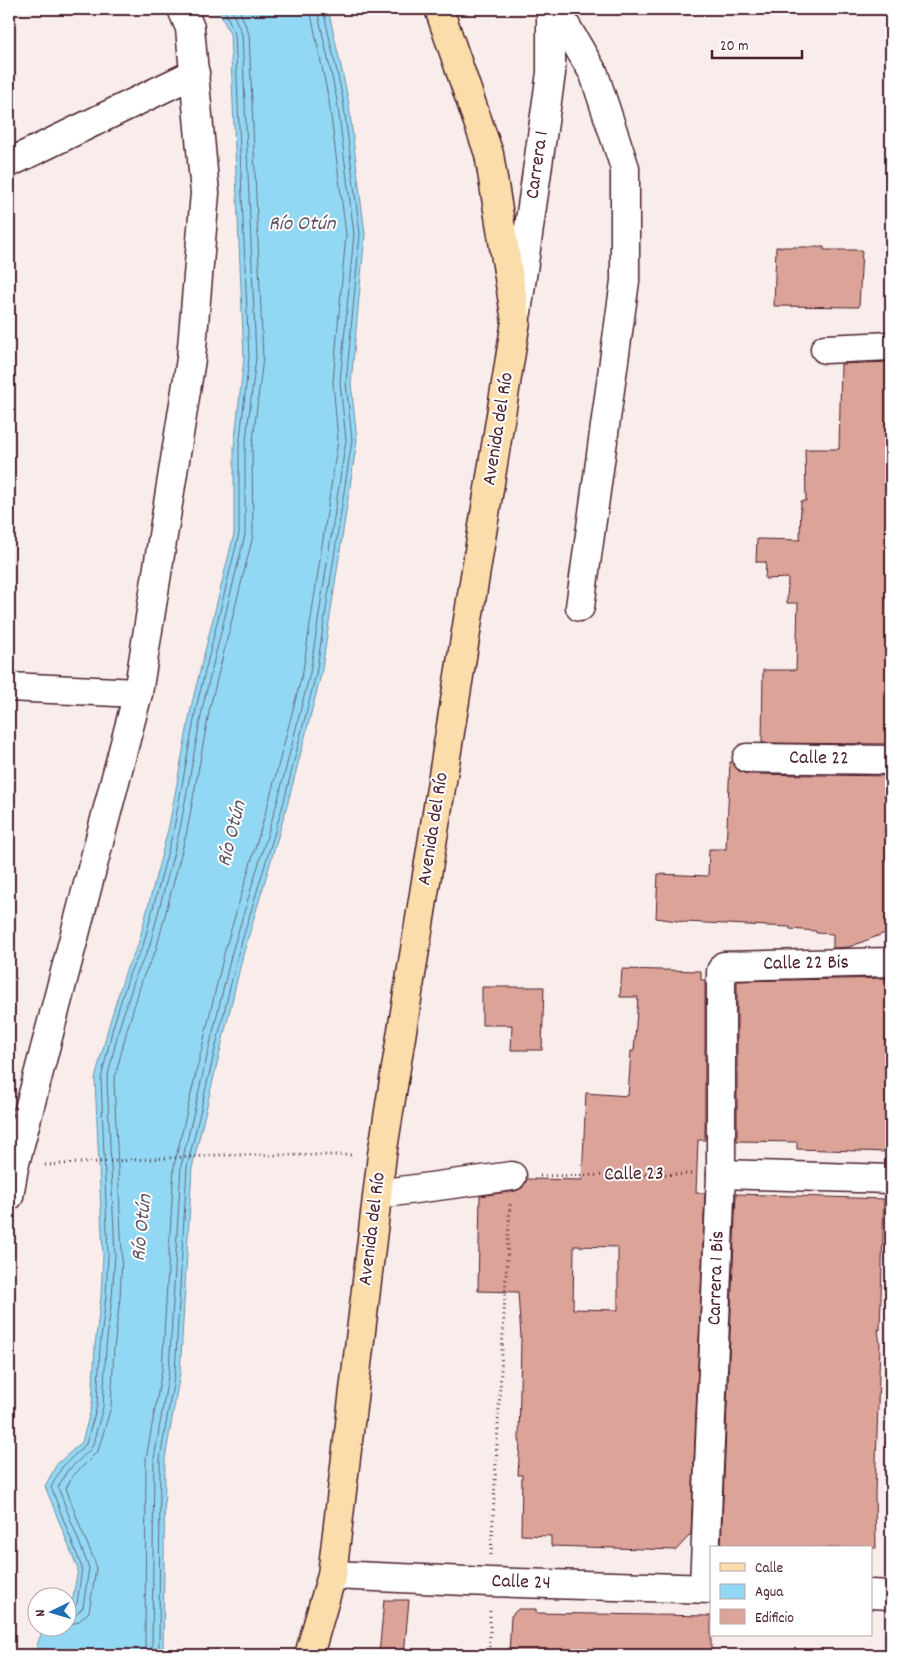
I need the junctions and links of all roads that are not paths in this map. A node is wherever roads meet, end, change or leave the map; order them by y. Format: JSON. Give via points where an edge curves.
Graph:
{"nodes":[{"id":1,"x":182,"y":9,"type":"edge"},
{"id":2,"x":439,"y":9,"type":"edge"},
{"id":3,"x":551,"y":9,"type":"edge"},
{"id":4,"x":556,"y":9,"type":"edge"},
{"id":5,"x":196,"y":73,"type":"junction"},
{"id":6,"x":9,"y":163,"type":"edge"},
{"id":7,"x":516,"y":321,"type":"junction"},
{"id":8,"x":891,"y":346,"type":"edge"},
{"id":9,"x":826,"y":349,"type":"dead end"},
{"id":10,"x":580,"y":607,"type":"dead end"},
{"id":11,"x":9,"y":687,"type":"edge"},
{"id":12,"x":138,"y":693,"type":"junction"},
{"id":13,"x":747,"y":758,"type":"dead end"},
{"id":14,"x":891,"y":760,"type":"edge"},
{"id":15,"x":891,"y":962,"type":"edge"},
{"id":16,"x":722,"y":968,"type":"joint"},
{"id":17,"x":722,"y":1174,"type":"junction"},
{"id":18,"x":512,"y":1176,"type":"road end"},
{"id":19,"x":891,"y":1179,"type":"edge"},
{"id":20,"x":378,"y":1194,"type":"junction"},
{"id":21,"x":9,"y":1196,"type":"edge"},
{"id":22,"x":332,"y":1575,"type":"junction"},
{"id":23,"x":707,"y":1589,"type":"edge"},
{"id":24,"x":872,"y":1594,"type":"edge"},
{"id":25,"x":891,"y":1595,"type":"edge"},
{"id":26,"x":309,"y":1655,"type":"edge"}],
"edges":[{"from":1,"to":5,"type":"street","via":[[190,28]]},
{"from":2,"to":7,"type":"main road","name":"Avenida del Río","via":[[490,154]]},
{"from":3,"to":7,"type":"street","name":"Carrera 1","via":[[551,74]]},
{"from":4,"to":10,"type":"street","via":[[594,74],[625,168],[625,281]]},
{"from":5,"to":6,"type":"street"},
{"from":5,"to":12,"type":"street","via":[[206,194],[191,359]]},
{"from":7,"to":20,"type":"main road","name":"Avenida del Río"},
{"from":8,"to":9,"type":"street"},
{"from":11,"to":12,"type":"street"},
{"from":12,"to":21,"type":"street"},
{"from":13,"to":14,"type":"street","name":"Calle 22"},
{"from":15,"to":16,"type":"street","name":"Calle 22 Bis"},
{"from":16,"to":17,"type":"street","name":"Carrera 1 Bis"},
{"from":17,"to":19,"type":"street"},
{"from":17,"to":23,"type":"street","name":"Carrera 1 Bis"},
{"from":18,"to":20,"type":"street"},
{"from":20,"to":22,"type":"main road","name":"Avenida del Río"},
{"from":22,"to":23,"type":"street","name":"Calle 24"},
{"from":22,"to":26,"type":"main road","name":"Avenida del Río"},
{"from":24,"to":25,"type":"street"}]}
